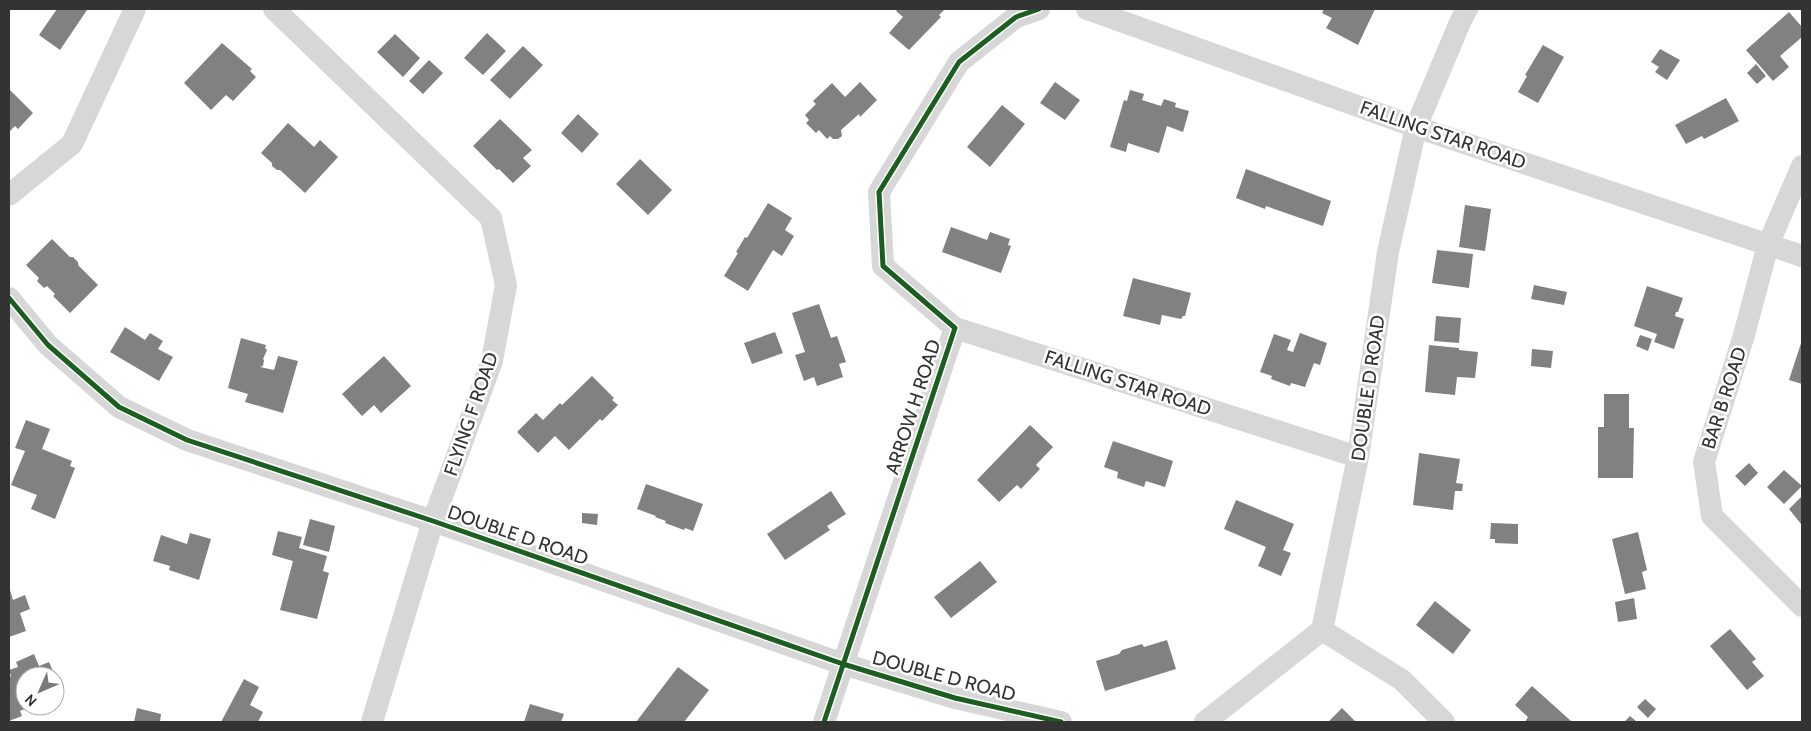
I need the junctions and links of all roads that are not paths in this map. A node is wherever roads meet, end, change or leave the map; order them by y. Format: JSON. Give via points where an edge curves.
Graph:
{"nodes":[{"id":1,"x":135,"y":9,"type":"edge"},
{"id":2,"x":274,"y":9,"type":"edge"},
{"id":3,"x":1039,"y":9,"type":"edge"},
{"id":4,"x":1087,"y":9,"type":"edge"},
{"id":5,"x":1467,"y":9,"type":"edge"},
{"id":6,"x":1416,"y":127,"type":"junction"},
{"id":7,"x":1802,"y":166,"type":"edge"},
{"id":8,"x":9,"y":195,"type":"edge"},
{"id":9,"x":1768,"y":245,"type":"junction"},
{"id":10,"x":1802,"y":256,"type":"edge"},
{"id":11,"x":9,"y":298,"type":"edge"},
{"id":12,"x":955,"y":328,"type":"junction"},
{"id":13,"x":1358,"y":457,"type":"junction"},
{"id":14,"x":433,"y":521,"type":"junction"},
{"id":15,"x":1802,"y":606,"type":"edge"},
{"id":16,"x":1322,"y":630,"type":"junction"},
{"id":17,"x":843,"y":664,"type":"junction"},
{"id":18,"x":372,"y":722,"type":"edge"},
{"id":19,"x":824,"y":722,"type":"edge"},
{"id":20,"x":1061,"y":722,"type":"edge"},
{"id":21,"x":1205,"y":722,"type":"edge"},
{"id":22,"x":1444,"y":722,"type":"edge"}],
"edges":[{"from":1,"to":8,"type":"street","via":[[72,144]]},
{"from":2,"to":14,"type":"street","name":"FLYING F ROAD","via":[[491,218],[506,285],[492,361]]},
{"from":3,"to":12,"type":"street","name":"ARROW H ROAD","via":[[1016,17],[959,62],[879,192],[883,266]]},
{"from":4,"to":6,"type":"street","name":"FALLING STAR ROAD"},
{"from":5,"to":6,"type":"street","name":"DOUBLE D ROAD"},
{"from":6,"to":9,"type":"street","name":"FALLING STAR ROAD"},
{"from":6,"to":13,"type":"street","name":"DOUBLE D ROAD","via":[[1388,252]]},
{"from":7,"to":9,"type":"street","name":"BAR B ROAD"},
{"from":9,"to":10,"type":"street","name":"FALLING STAR ROAD"},
{"from":9,"to":15,"type":"street","name":"BAR B ROAD","via":[[1704,462],[1712,516]]},
{"from":11,"to":14,"type":"street","name":"DOUBLE D ROAD","via":[[48,345],[120,407],[187,440]]},
{"from":12,"to":13,"type":"street","name":"FALLING STAR ROAD"},
{"from":12,"to":17,"type":"street","name":"ARROW H ROAD"},
{"from":13,"to":16,"type":"street","name":"DOUBLE D ROAD"},
{"from":14,"to":17,"type":"street","name":"DOUBLE D ROAD"},
{"from":14,"to":18,"type":"street","name":"FLYING F ROAD"},
{"from":16,"to":21,"type":"street"},
{"from":16,"to":22,"type":"street","via":[[1402,680]]},
{"from":17,"to":19,"type":"street","name":"ARROW H ROAD"},
{"from":17,"to":20,"type":"street","name":"DOUBLE D ROAD","via":[[955,698]]}]}
